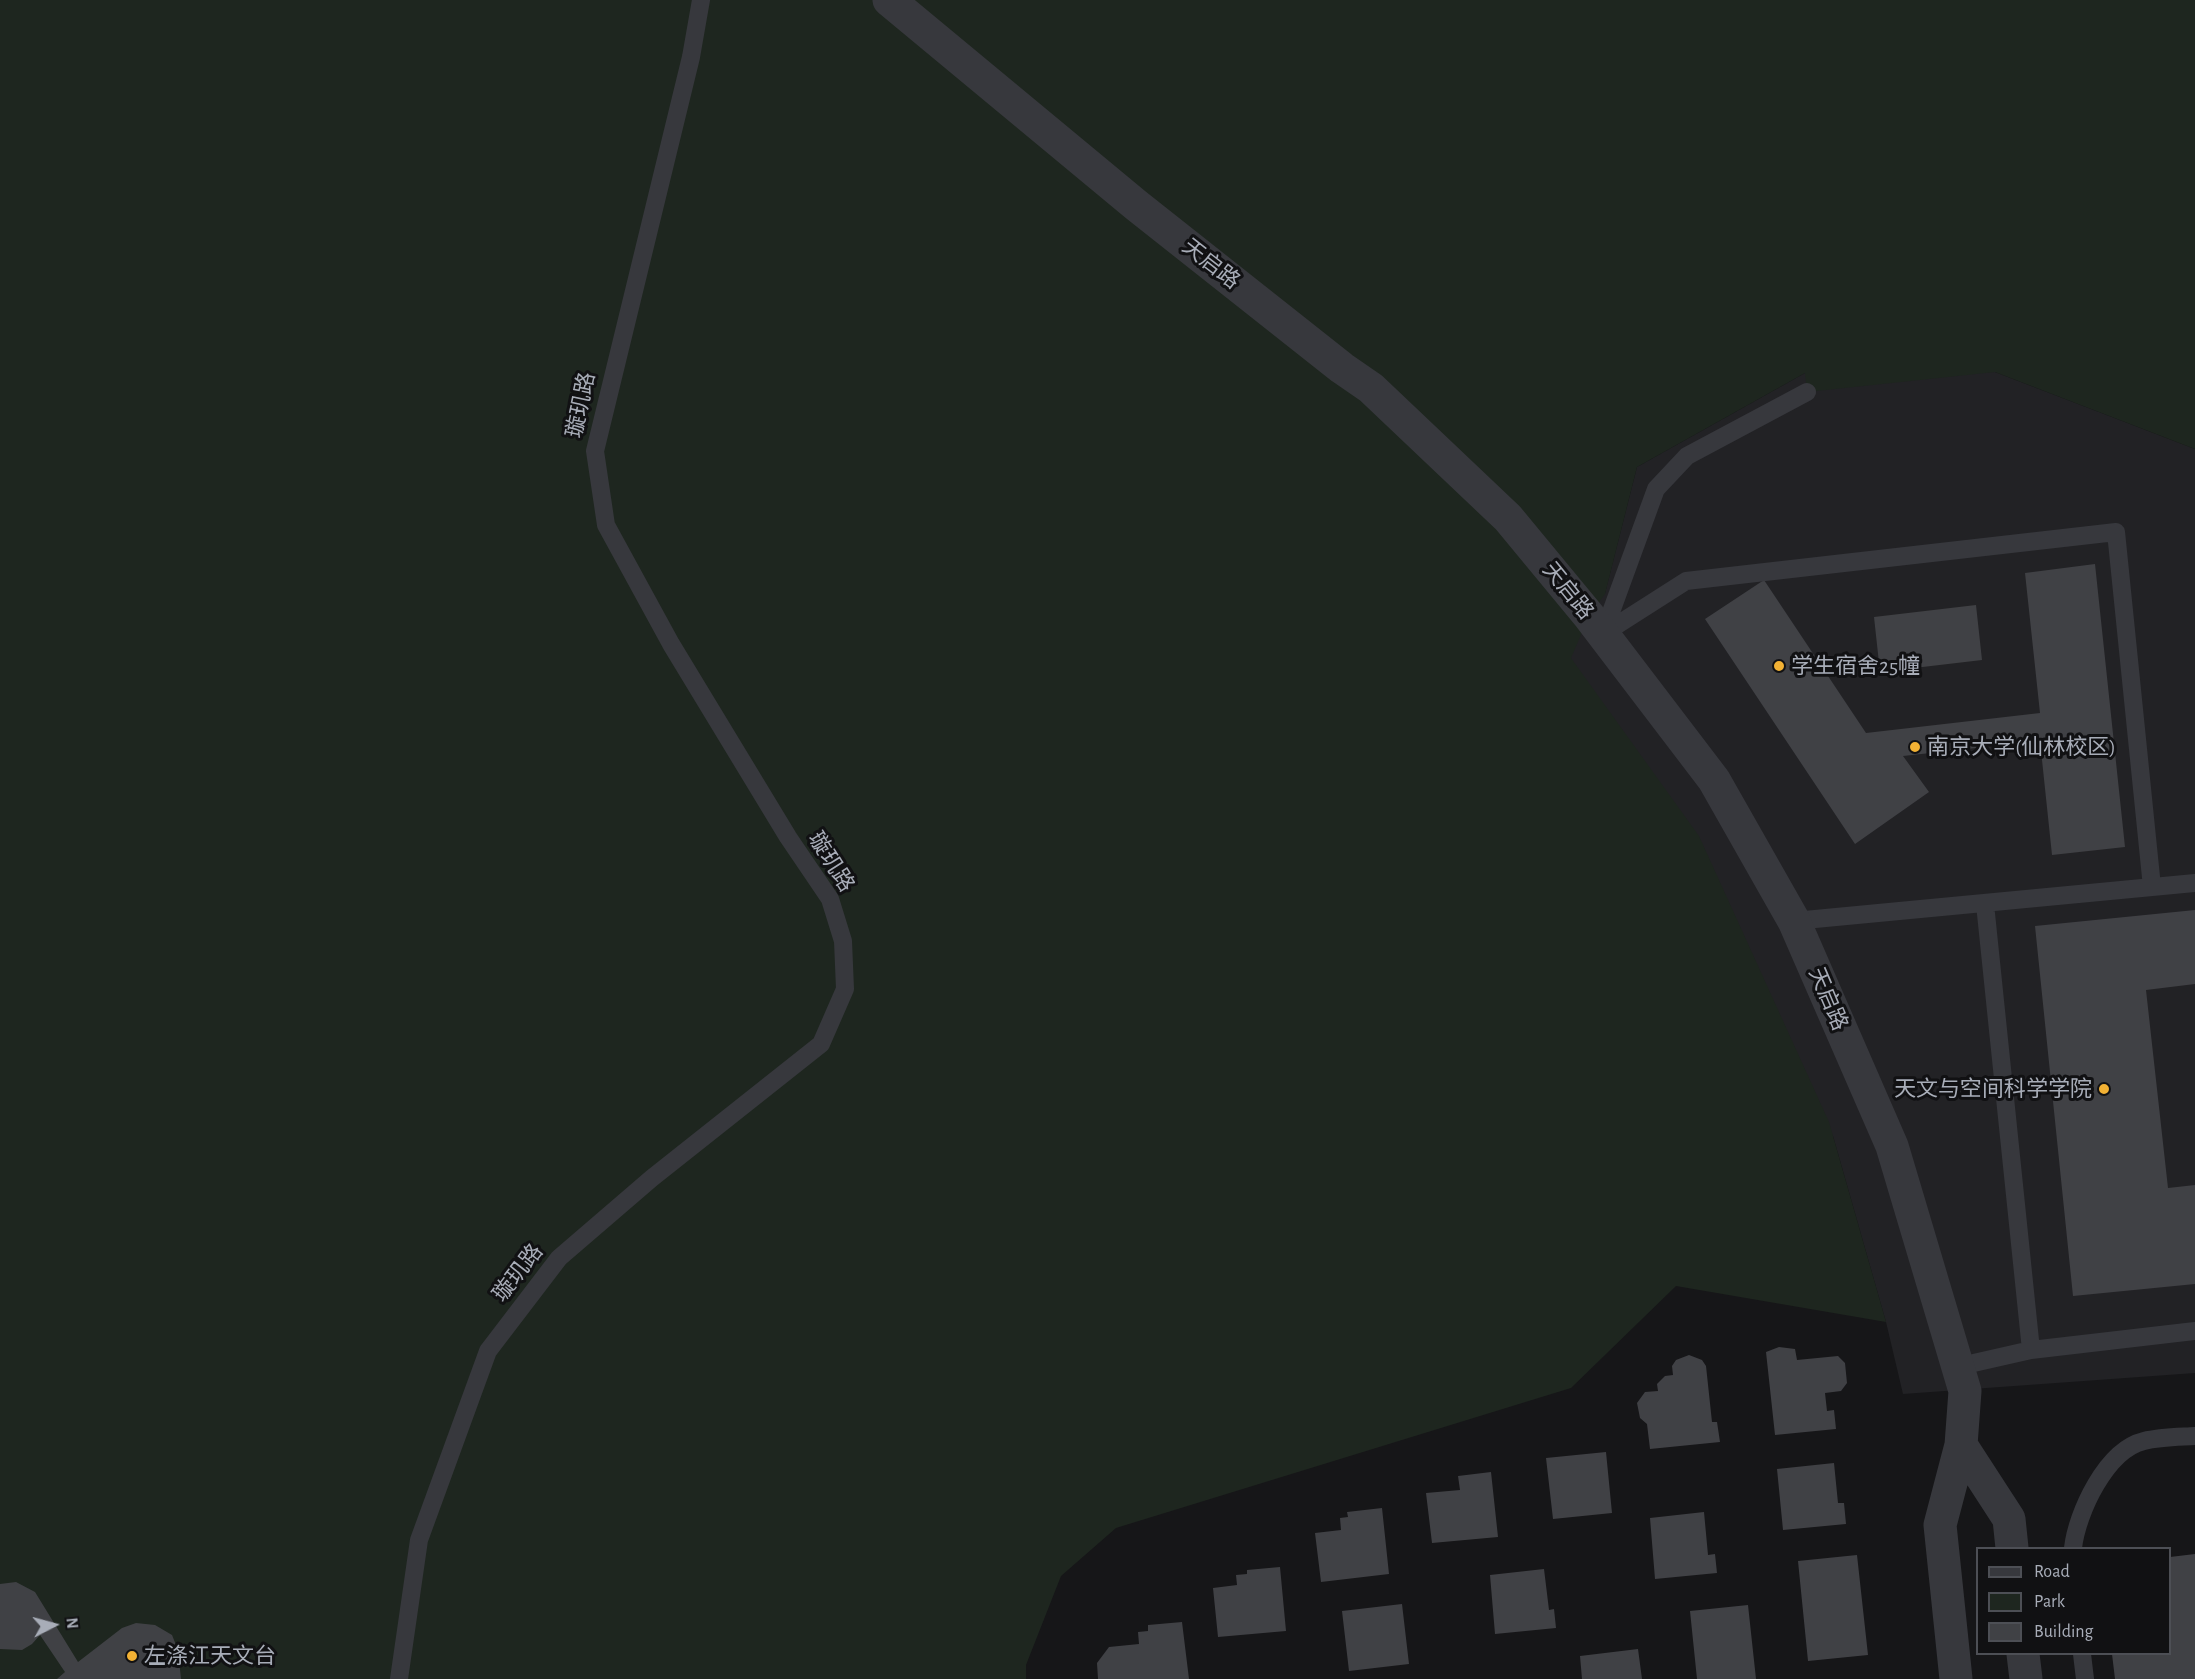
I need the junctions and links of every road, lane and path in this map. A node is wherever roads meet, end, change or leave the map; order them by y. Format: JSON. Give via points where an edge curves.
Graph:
{"nodes":[{"id":1,"x":701,"y":0,"type":"edge"},
{"id":2,"x":889,"y":0,"type":"edge"},
{"id":3,"x":1807,"y":392,"type":"dead end"},
{"id":4,"x":1603,"y":634,"type":"junction"},
{"id":5,"x":2195,"y":883,"type":"edge"},
{"id":6,"x":2152,"y":887,"type":"junction"},
{"id":7,"x":1985,"y":904,"type":"junction"},
{"id":8,"x":1794,"y":921,"type":"junction"},
{"id":9,"x":2195,"y":1332,"type":"edge"},
{"id":10,"x":2031,"y":1350,"type":"junction"},
{"id":11,"x":1960,"y":1379,"type":"junction"},
{"id":12,"x":2195,"y":1436,"type":"edge"},
{"id":13,"x":1961,"y":1445,"type":"junction"},
{"id":14,"x":2013,"y":1547,"type":"edge"},
{"id":15,"x":2073,"y":1547,"type":"edge"},
{"id":16,"x":2023,"y":1655,"type":"edge"},
{"id":17,"x":2082,"y":1655,"type":"edge"},
{"id":18,"x":399,"y":1679,"type":"edge"},
{"id":19,"x":1956,"y":1679,"type":"edge"},
{"id":20,"x":2026,"y":1679,"type":"edge"},
{"id":21,"x":2085,"y":1679,"type":"edge"}],
"edges":[{"from":1,"to":18,"type":"lane","name":"璇玑路","via":[[595,451],[606,525],[671,644],[830,899],[843,941],[845,989],[821,1044],[652,1178],[559,1258],[488,1351],[419,1540]]},
{"from":2,"to":4,"type":"street","name":"天启路","via":[[1136,205],[1371,388],[1508,518]]},
{"from":3,"to":4,"type":"lane","via":[[1687,456],[1656,489]]},
{"from":4,"to":6,"type":"lane","via":[[1686,580],[2116,532]]},
{"from":4,"to":8,"type":"street","name":"天启路","via":[[1714,780]]},
{"from":5,"to":6,"type":"lane"},
{"from":6,"to":7,"type":"lane"},
{"from":7,"to":8,"type":"lane"},
{"from":7,"to":10,"type":"lane"},
{"from":8,"to":11,"type":"street","name":"天启路","via":[[1892,1146]]},
{"from":9,"to":10,"type":"lane"},
{"from":10,"to":11,"type":"lane"},
{"from":11,"to":13,"type":"street"},
{"from":12,"to":15,"type":"lane","via":[[2142,1441],[2124,1453],[2094,1486],[2082,1509]]},
{"from":13,"to":14,"type":"street","via":[[2009,1519]]},
{"from":13,"to":19,"type":"street","via":[[1940,1525]]},
{"from":16,"to":20,"type":"street"},
{"from":17,"to":21,"type":"lane"}]}
